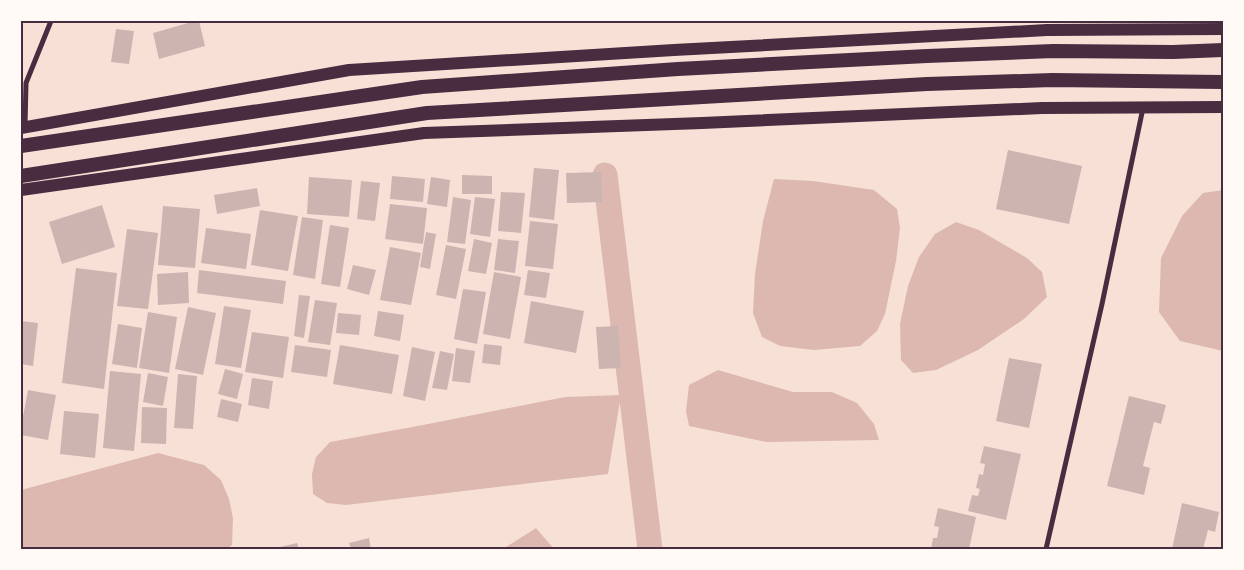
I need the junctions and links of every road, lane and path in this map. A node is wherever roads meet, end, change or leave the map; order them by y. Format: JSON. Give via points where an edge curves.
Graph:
{"nodes":[{"id":1,"x":51,"y":21,"type":"edge"},
{"id":2,"x":1223,"y":29,"type":"edge"},
{"id":3,"x":1223,"y":50,"type":"edge"},
{"id":4,"x":1223,"y":82,"type":"edge"},
{"id":5,"x":1223,"y":107,"type":"edge"},
{"id":6,"x":1143,"y":108,"type":"junction"},
{"id":7,"x":23,"y":128,"type":"edge"},
{"id":8,"x":21,"y":146,"type":"edge"},
{"id":9,"x":21,"y":176,"type":"edge"},
{"id":10,"x":21,"y":190,"type":"edge"},
{"id":11,"x":1046,"y":549,"type":"edge"}],
"edges":[{"from":1,"to":7,"type":"street","via":[[26,83]]},
{"from":2,"to":7,"type":"main road","via":[[1047,30],[348,70]]},
{"from":3,"to":8,"type":"highway","via":[[926,56],[422,86]]},
{"from":4,"to":9,"type":"highway","via":[[1052,80],[927,84],[427,113]]},
{"from":5,"to":6,"type":"main road"},
{"from":6,"to":10,"type":"main road","via":[[1042,108],[424,133]]},
{"from":6,"to":11,"type":"street"}]}
